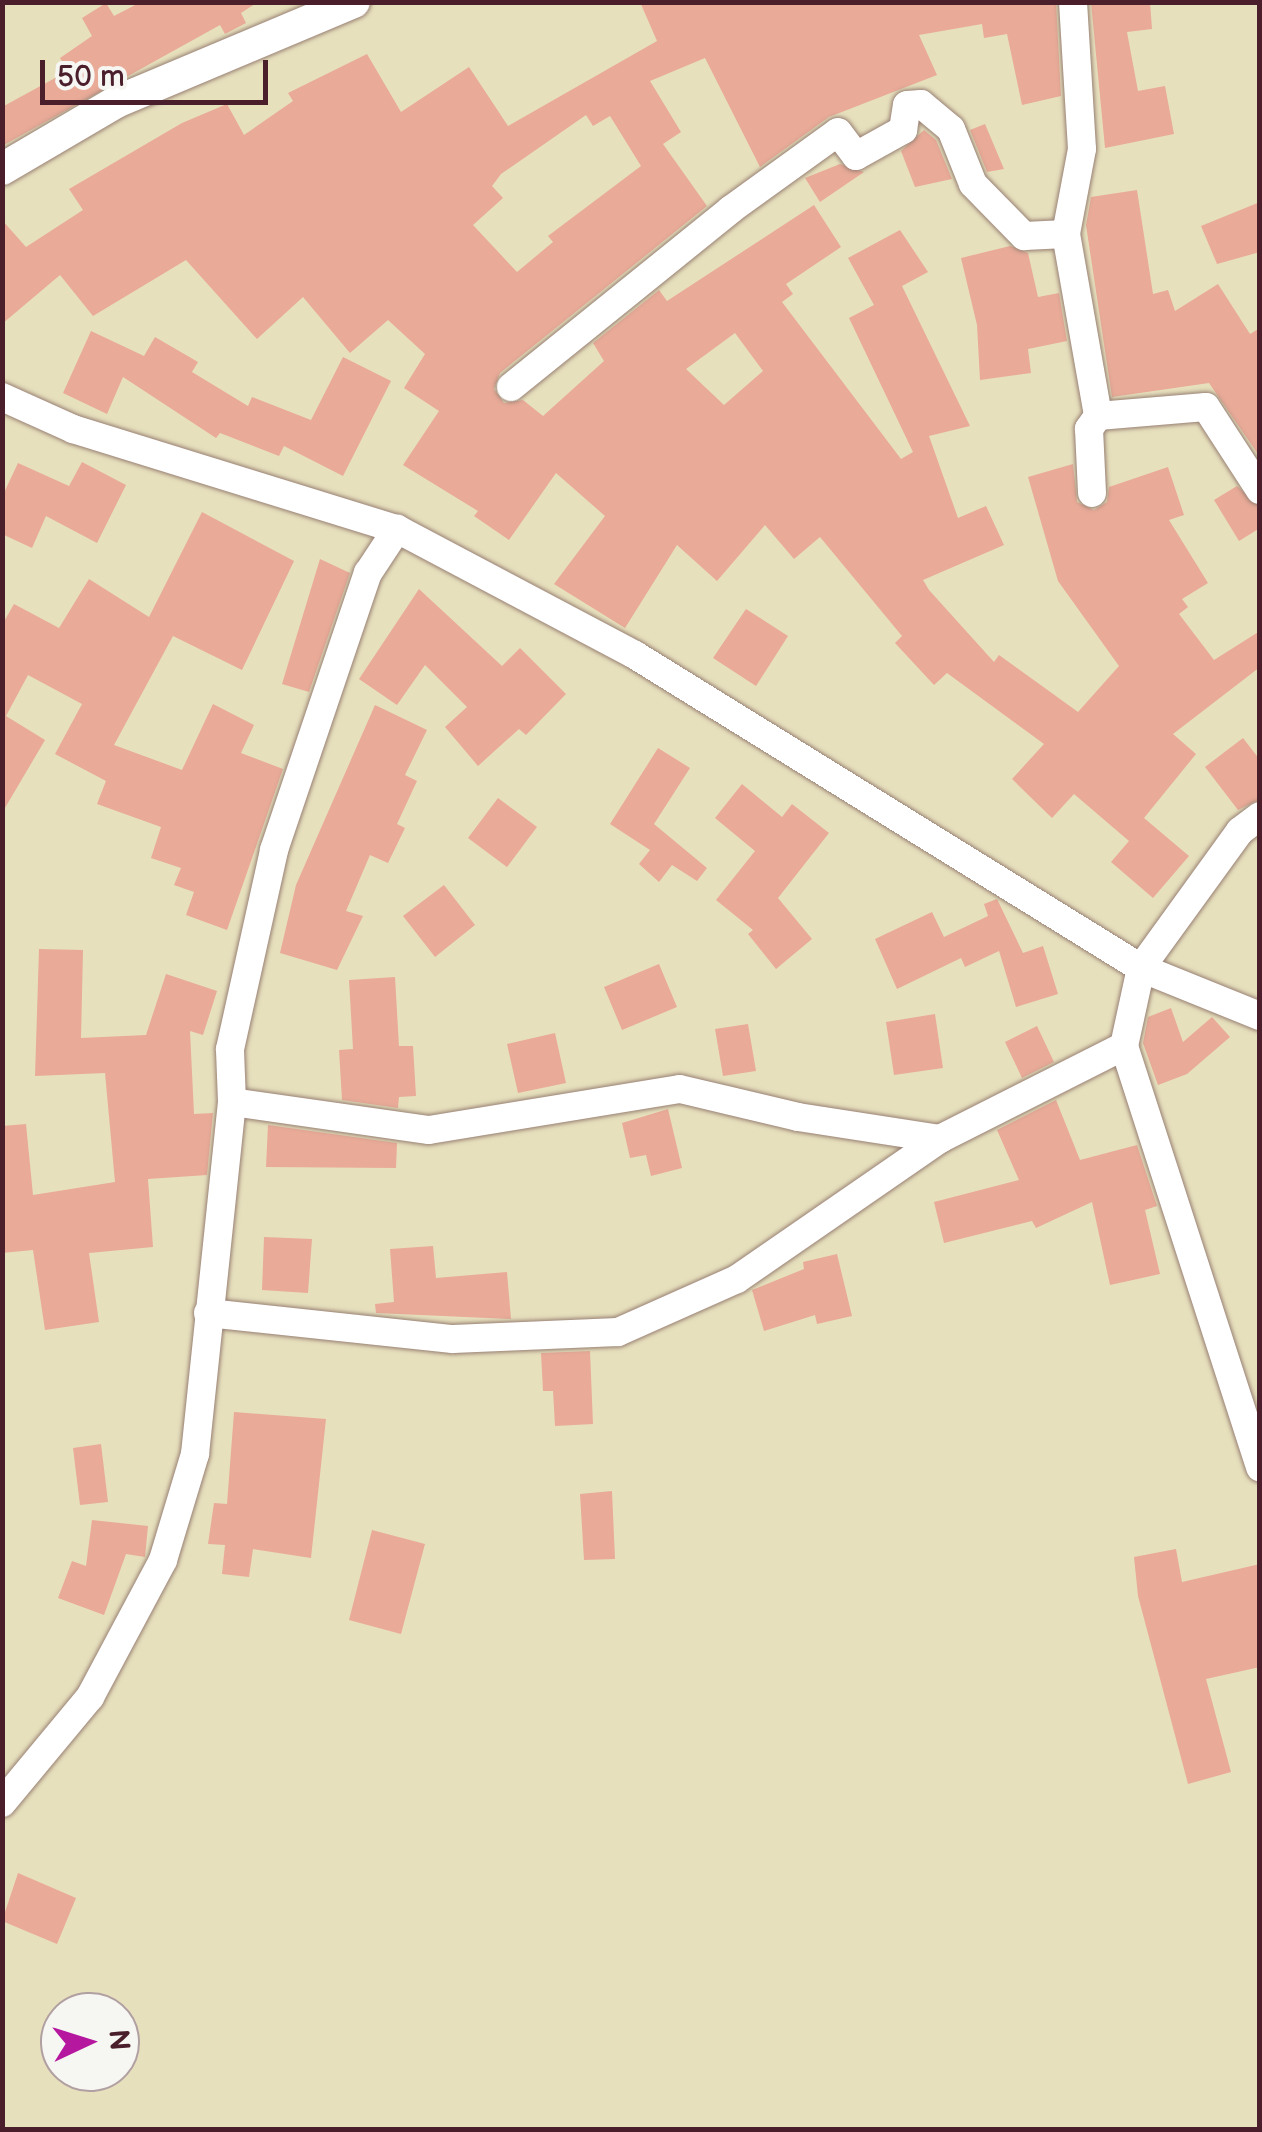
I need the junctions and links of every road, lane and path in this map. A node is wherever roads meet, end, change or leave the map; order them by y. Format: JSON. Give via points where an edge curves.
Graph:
{"nodes":[{"id":1,"x":354,"y":2,"type":"edge"},
{"id":2,"x":1073,"y":2,"type":"edge"},
{"id":3,"x":2,"y":169,"type":"edge"},
{"id":4,"x":1066,"y":234,"type":"junction"},
{"id":5,"x":511,"y":386,"type":"dead end"},
{"id":6,"x":2,"y":397,"type":"edge"},
{"id":7,"x":1098,"y":416,"type":"junction"},
{"id":8,"x":1260,"y":490,"type":"edge"},
{"id":9,"x":1092,"y":493,"type":"dead end"},
{"id":10,"x":397,"y":529,"type":"junction"},
{"id":11,"x":1260,"y":816,"type":"edge"},
{"id":12,"x":1141,"y":968,"type":"junction"},
{"id":13,"x":1260,"y":1016,"type":"edge"},
{"id":14,"x":1124,"y":1046,"type":"junction"},
{"id":15,"x":232,"y":1102,"type":"junction"},
{"id":16,"x":940,"y":1139,"type":"junction"},
{"id":17,"x":208,"y":1313,"type":"junction"},
{"id":18,"x":1260,"y":1468,"type":"edge"},
{"id":19,"x":2,"y":1803,"type":"edge"}],
"edges":[{"from":1,"to":3,"type":"street","via":[[116,102]]},
{"from":2,"to":4,"type":"street","via":[[1082,149]]},
{"from":4,"to":5,"type":"street","via":[[1024,236],[973,184],[951,129],[921,104],[907,105],[903,130],[856,156],[838,132]]},
{"from":4,"to":7,"type":"street"},
{"from":6,"to":10,"type":"street","via":[[73,429]]},
{"from":7,"to":8,"type":"street","via":[[1206,407]]},
{"from":7,"to":9,"type":"street","via":[[1089,429]]},
{"from":10,"to":12,"type":"street","via":[[635,655]]},
{"from":10,"to":15,"type":"street","via":[[368,574],[274,850],[230,1049]]},
{"from":11,"to":12,"type":"street","via":[[1240,832]]},
{"from":12,"to":13,"type":"street"},
{"from":12,"to":14,"type":"street"},
{"from":14,"to":16,"type":"street"},
{"from":14,"to":18,"type":"street"},
{"from":15,"to":16,"type":"street","via":[[429,1130],[680,1089],[798,1117]]},
{"from":15,"to":17,"type":"street"},
{"from":16,"to":17,"type":"street","via":[[737,1279],[618,1332],[453,1339]]},
{"from":17,"to":19,"type":"street","via":[[194,1454],[163,1560],[90,1697]]}]}
